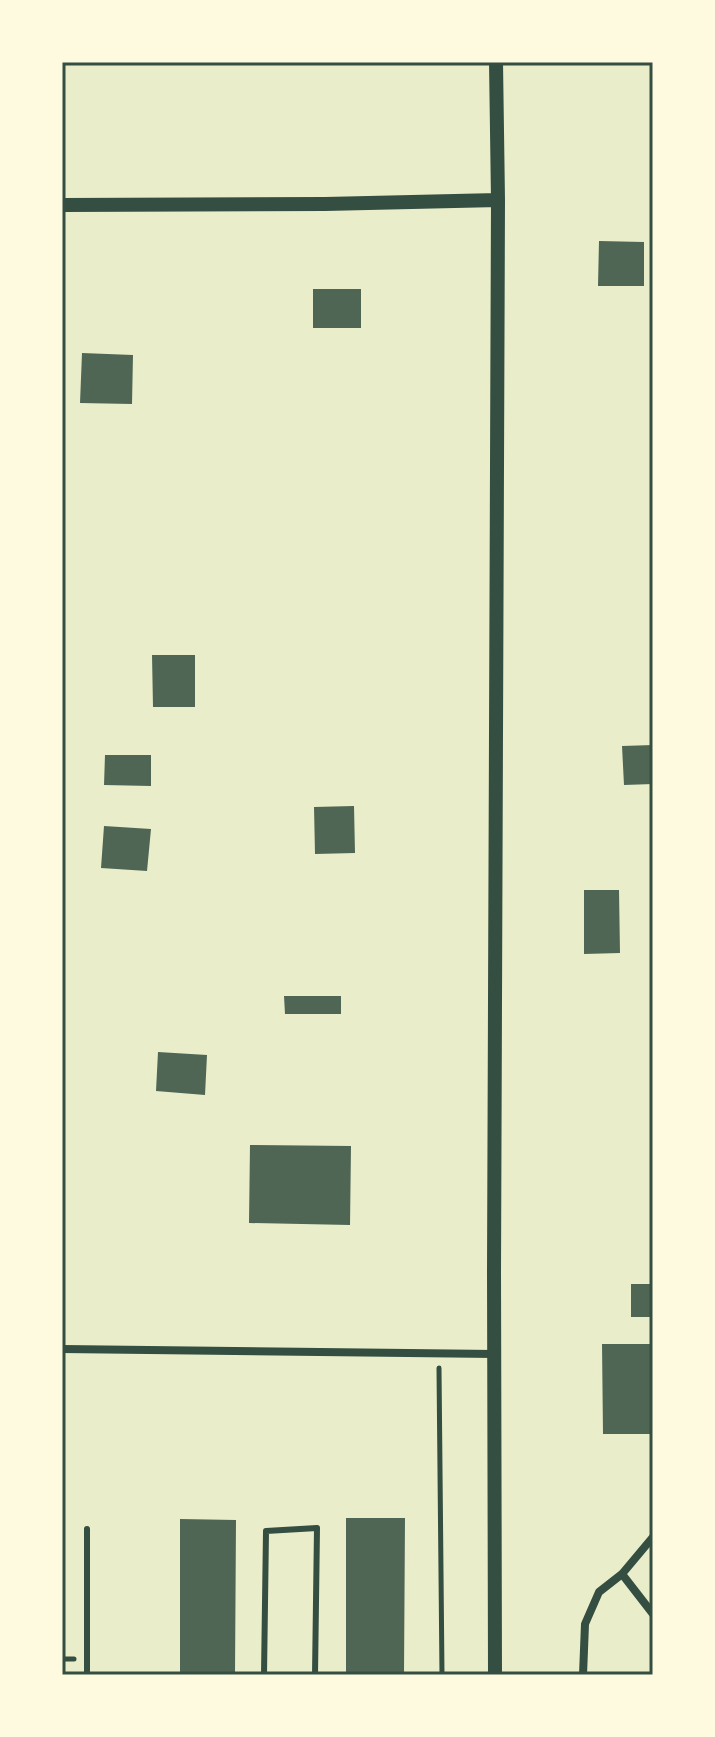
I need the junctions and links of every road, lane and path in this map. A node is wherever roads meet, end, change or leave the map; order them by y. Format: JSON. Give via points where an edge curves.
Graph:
{"nodes":[{"id":1,"x":496,"y":62,"type":"edge"},
{"id":2,"x":498,"y":200,"type":"junction"},
{"id":3,"x":62,"y":205,"type":"edge"},
{"id":4,"x":62,"y":1349,"type":"edge"},
{"id":5,"x":439,"y":1353,"type":"junction"},
{"id":6,"x":495,"y":1354,"type":"junction"},
{"id":7,"x":87,"y":1529,"type":"dead end"},
{"id":8,"x":653,"y":1537,"type":"edge"},
{"id":9,"x":622,"y":1574,"type":"junction"},
{"id":10,"x":653,"y":1614,"type":"edge"},
{"id":11,"x":87,"y":1675,"type":"edge"},
{"id":12,"x":264,"y":1675,"type":"edge"},
{"id":13,"x":315,"y":1675,"type":"edge"},
{"id":14,"x":442,"y":1675,"type":"edge"},
{"id":15,"x":495,"y":1675,"type":"edge"},
{"id":16,"x":583,"y":1675,"type":"edge"}],
"edges":[{"from":1,"to":2,"type":"street"},
{"from":2,"to":3,"type":"street"},
{"from":2,"to":6,"type":"street"},
{"from":4,"to":5,"type":"street"},
{"from":5,"to":6,"type":"street"},
{"from":5,"to":14,"type":"path"},
{"from":6,"to":15,"type":"street"},
{"from":7,"to":11,"type":"lane"},
{"from":8,"to":9,"type":"street"},
{"from":9,"to":10,"type":"street"},
{"from":9,"to":16,"type":"street","via":[[599,1592],[585,1624]]},
{"from":12,"to":13,"type":"lane","via":[[266,1531],[317,1528]]}]}
